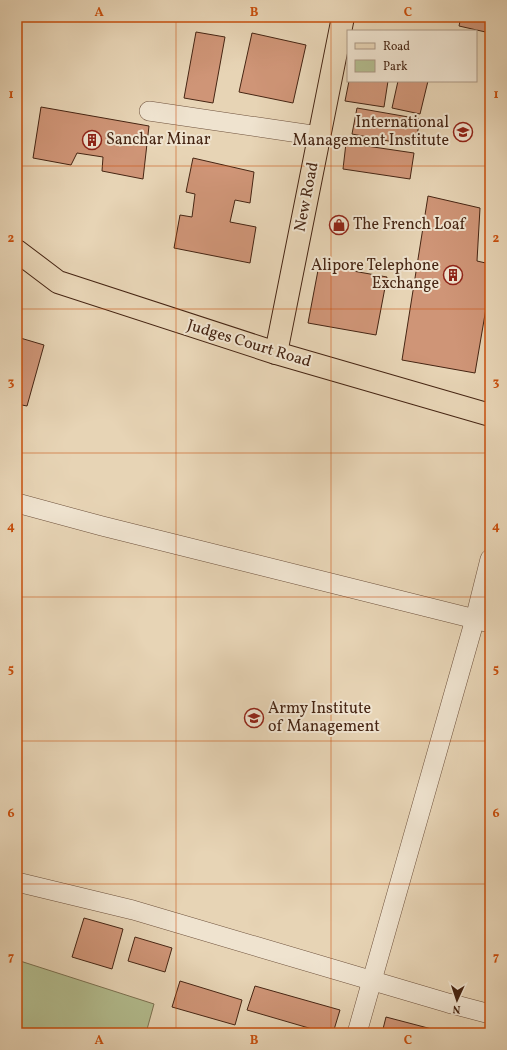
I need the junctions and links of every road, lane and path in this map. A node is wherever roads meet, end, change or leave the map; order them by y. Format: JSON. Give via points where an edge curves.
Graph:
{"nodes":[{"id":1,"x":343,"y":17,"type":"edge"},
{"id":2,"x":149,"y":111,"type":"dead end"},
{"id":3,"x":319,"y":136,"type":"junction"},
{"id":4,"x":17,"y":251,"type":"edge"},
{"id":5,"x":276,"y":353,"type":"junction"},
{"id":6,"x":490,"y":415,"type":"edge"},
{"id":7,"x":17,"y":503,"type":"edge"},
{"id":8,"x":490,"y":559,"type":"edge"},
{"id":9,"x":482,"y":621,"type":"edge"},
{"id":10,"x":17,"y":882,"type":"edge"},
{"id":11,"x":372,"y":981,"type":"junction"},
{"id":12,"x":490,"y":1014,"type":"edge"},
{"id":13,"x":357,"y":1033,"type":"edge"}],
"edges":[{"from":1,"to":3,"type":"main road","name":"New Road"},
{"from":2,"to":3,"type":"lane"},
{"from":3,"to":5,"type":"main road","name":"New Road"},
{"from":4,"to":5,"type":"main road","name":"Judges Court Road","via":[[58,282]]},
{"from":5,"to":6,"type":"main road","name":"Judges Court Road"},
{"from":7,"to":9,"type":"lane"},
{"from":8,"to":9,"type":"lane"},
{"from":9,"to":11,"type":"lane"},
{"from":10,"to":11,"type":"lane","via":[[133,910]]},
{"from":11,"to":12,"type":"lane"},
{"from":11,"to":13,"type":"lane"}]}
